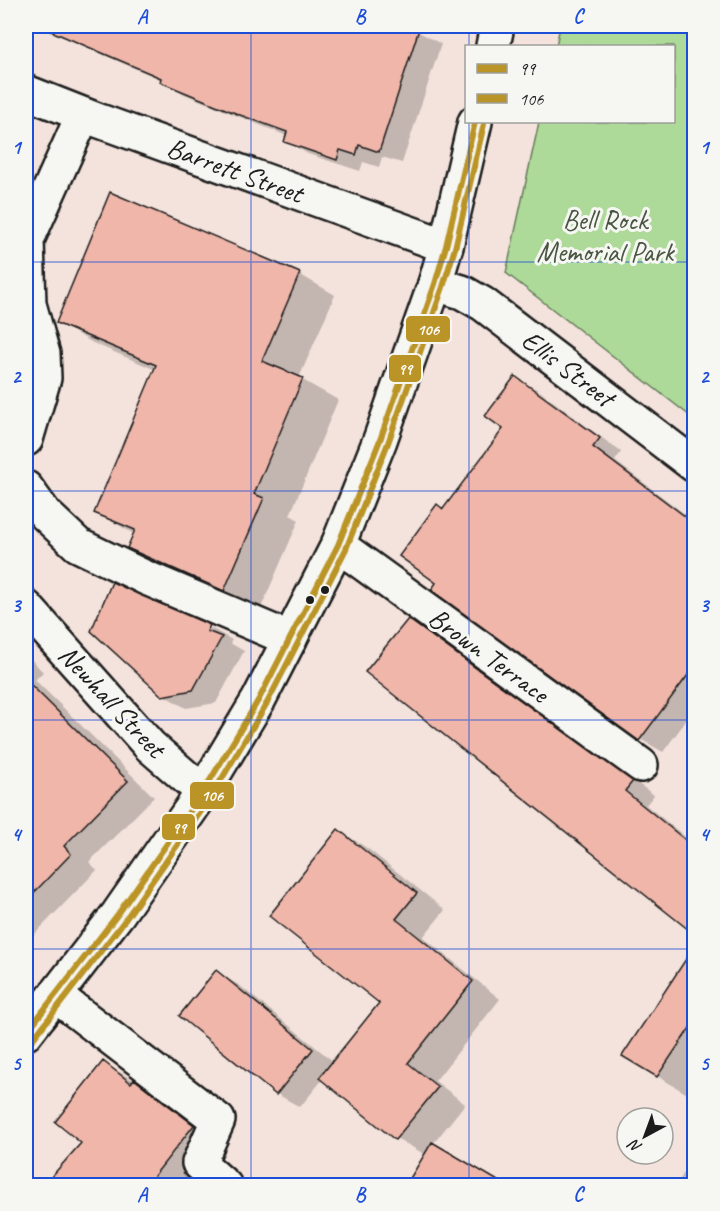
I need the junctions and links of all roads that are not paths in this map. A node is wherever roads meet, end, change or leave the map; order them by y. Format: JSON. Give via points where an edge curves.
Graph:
{"nodes":[{"id":1,"x":497,"y":26,"type":"edge"},
{"id":2,"x":493,"y":45,"type":"edge"},
{"id":3,"x":26,"y":92,"type":"edge"},
{"id":4,"x":83,"y":115,"type":"junction"},
{"id":5,"x":475,"y":123,"type":"edge"},
{"id":6,"x":446,"y":246,"type":"junction"},
{"id":7,"x":435,"y":284,"type":"junction"},
{"id":8,"x":26,"y":439,"type":"edge"},
{"id":9,"x":694,"y":465,"type":"edge"},
{"id":10,"x":26,"y":488,"type":"edge"},
{"id":11,"x":338,"y":545,"type":"junction"},
{"id":12,"x":26,"y":607,"type":"edge"},
{"id":13,"x":290,"y":639,"type":"junction"},
{"id":14,"x":641,"y":765,"type":"dead end"},
{"id":15,"x":203,"y":792,"type":"junction"},
{"id":16,"x":55,"y":995,"type":"junction"},
{"id":17,"x":26,"y":1033,"type":"edge"},
{"id":18,"x":225,"y":1185,"type":"edge"}],
"edges":[{"from":1,"to":2,"type":"street"},
{"from":3,"to":4,"type":"street","name":"Barrett Street"},
{"from":4,"to":6,"type":"street","name":"Barrett Street"},
{"from":4,"to":8,"type":"street","via":[[27,240],[30,304],[43,354],[44,378]]},
{"from":5,"to":6,"type":"street"},
{"from":6,"to":7,"type":"street"},
{"from":7,"to":9,"type":"street","name":"Ellis Street","via":[[483,304]]},
{"from":7,"to":11,"type":"street","via":[[380,441]]},
{"from":10,"to":13,"type":"street","via":[[45,514],[78,545]]},
{"from":11,"to":13,"type":"street"},
{"from":11,"to":14,"type":"street","name":"Brown Terrace"},
{"from":12,"to":15,"type":"street","name":"Newhall Street","via":[[150,746]]},
{"from":13,"to":15,"type":"street"},
{"from":15,"to":16,"type":"street","via":[[118,914]]},
{"from":16,"to":17,"type":"street"},
{"from":16,"to":18,"type":"street","via":[[218,1120],[199,1163]]}]}
